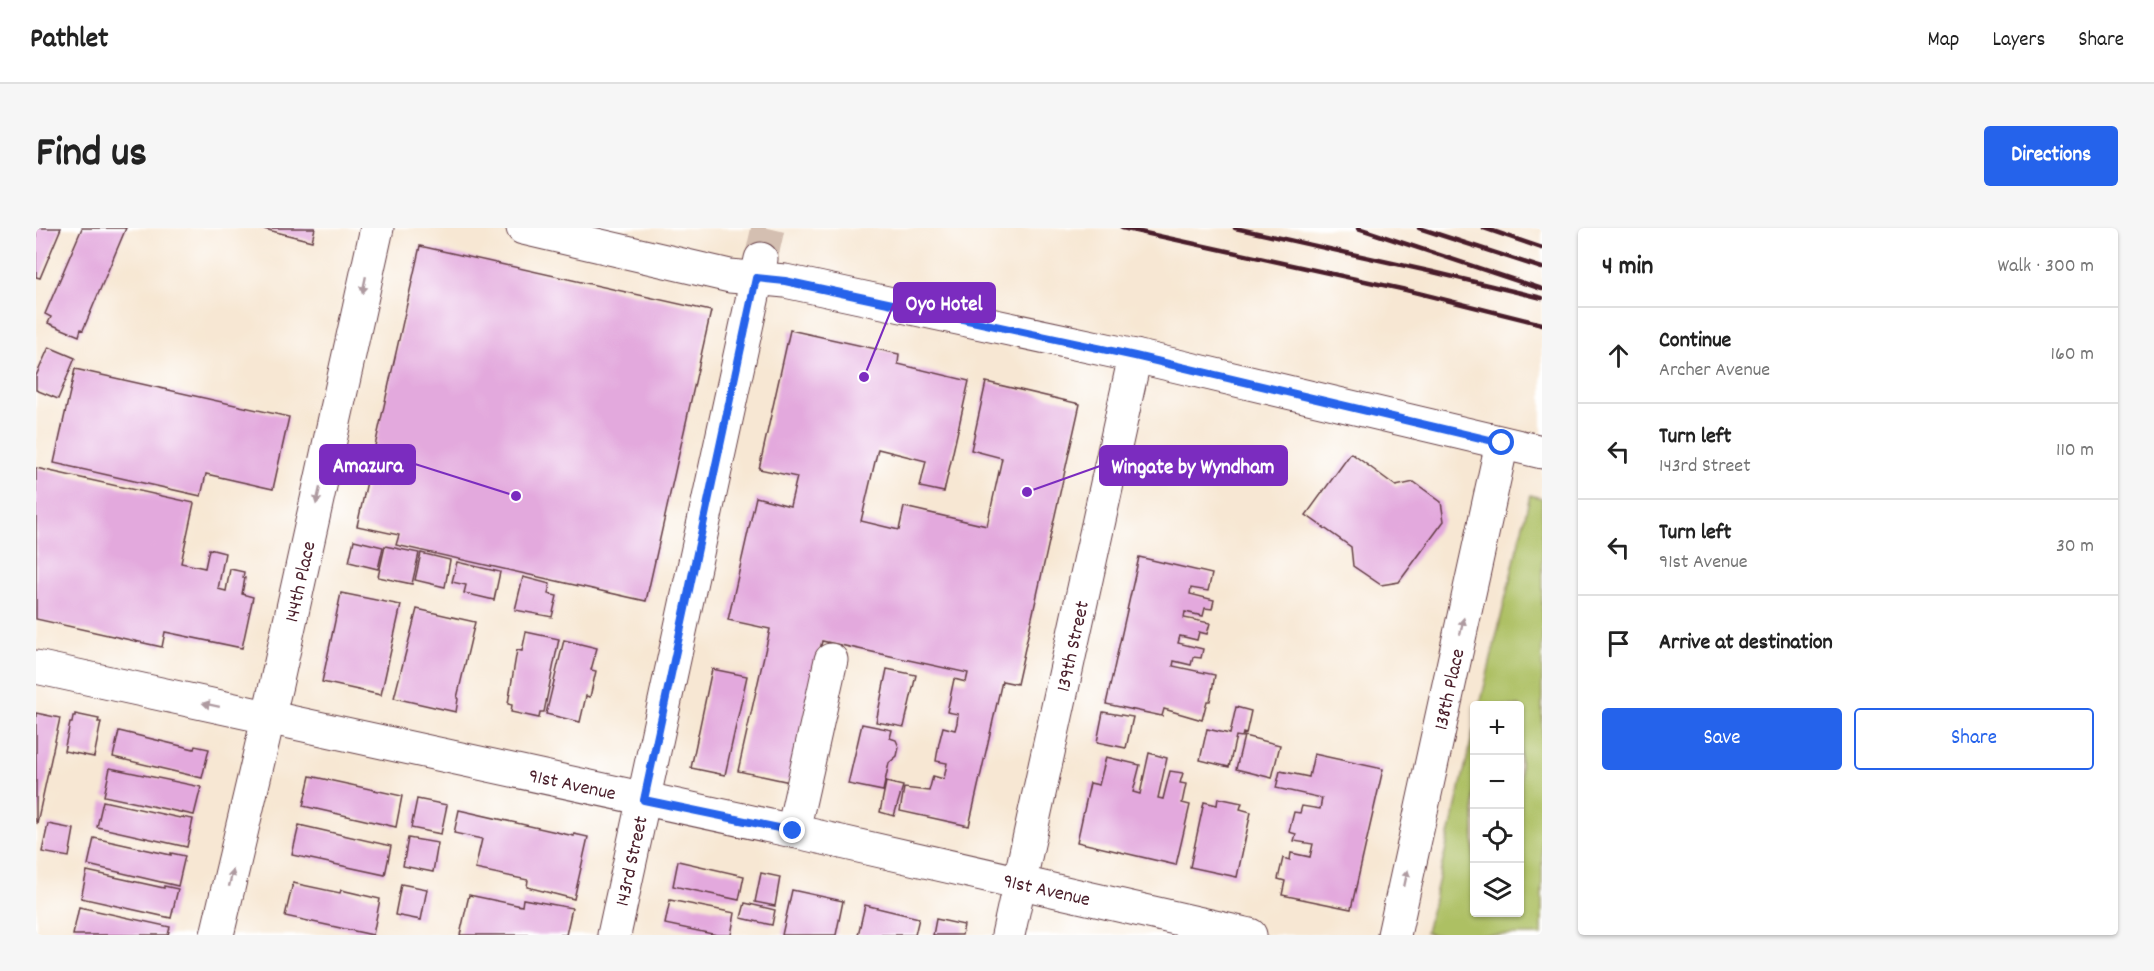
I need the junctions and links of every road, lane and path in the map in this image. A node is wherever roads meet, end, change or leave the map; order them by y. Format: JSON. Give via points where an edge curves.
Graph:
{"nodes":[{"id":1,"x":377,"y":228,"type":"edge"},
{"id":2,"x":523,"y":228,"type":"edge"},
{"id":3,"x":759,"y":269,"type":"junction"},
{"id":4,"x":1135,"y":356,"type":"junction"},
{"id":5,"x":1502,"y":443,"type":"junction"},
{"id":6,"x":1542,"y":452,"type":"edge"},
{"id":7,"x":831,"y":660,"type":"dead end"},
{"id":8,"x":36,"y":667,"type":"edge"},
{"id":9,"x":269,"y":717,"type":"junction"},
{"id":10,"x":644,"y":800,"type":"junction"},
{"id":11,"x":793,"y":831,"type":"junction"},
{"id":12,"x":1019,"y":883,"type":"junction"},
{"id":13,"x":217,"y":935,"type":"edge"},
{"id":14,"x":614,"y":935,"type":"edge"},
{"id":15,"x":1008,"y":935,"type":"edge"},
{"id":16,"x":1250,"y":935,"type":"edge"},
{"id":17,"x":1394,"y":935,"type":"edge"}],
"edges":[{"from":1,"to":9,"type":"street","name":"144th Place","one_way":true},
{"from":2,"to":3,"type":"street","via":[[730,276]]},
{"from":3,"to":4,"type":"street","via":[[785,281]]},
{"from":3,"to":10,"type":"street","name":"143rd Street"},
{"from":4,"to":5,"type":"street"},
{"from":4,"to":12,"type":"street","name":"139th Street"},
{"from":5,"to":6,"type":"street"},
{"from":17,"to":5,"type":"street","name":"138th Place","one_way":true},
{"from":7,"to":11,"type":"street"},
{"from":9,"to":8,"type":"street","name":"91st Avenue","one_way":true},
{"from":9,"to":10,"type":"street","name":"91st Avenue"},
{"from":13,"to":9,"type":"street","name":"144th Place","one_way":true},
{"from":10,"to":11,"type":"street","name":"91st Avenue"},
{"from":10,"to":14,"type":"street","name":"143rd Street"},
{"from":11,"to":12,"type":"street","name":"91st Avenue"},
{"from":12,"to":15,"type":"street","name":"139th Street"},
{"from":12,"to":16,"type":"street","name":"91st Avenue"}]}
